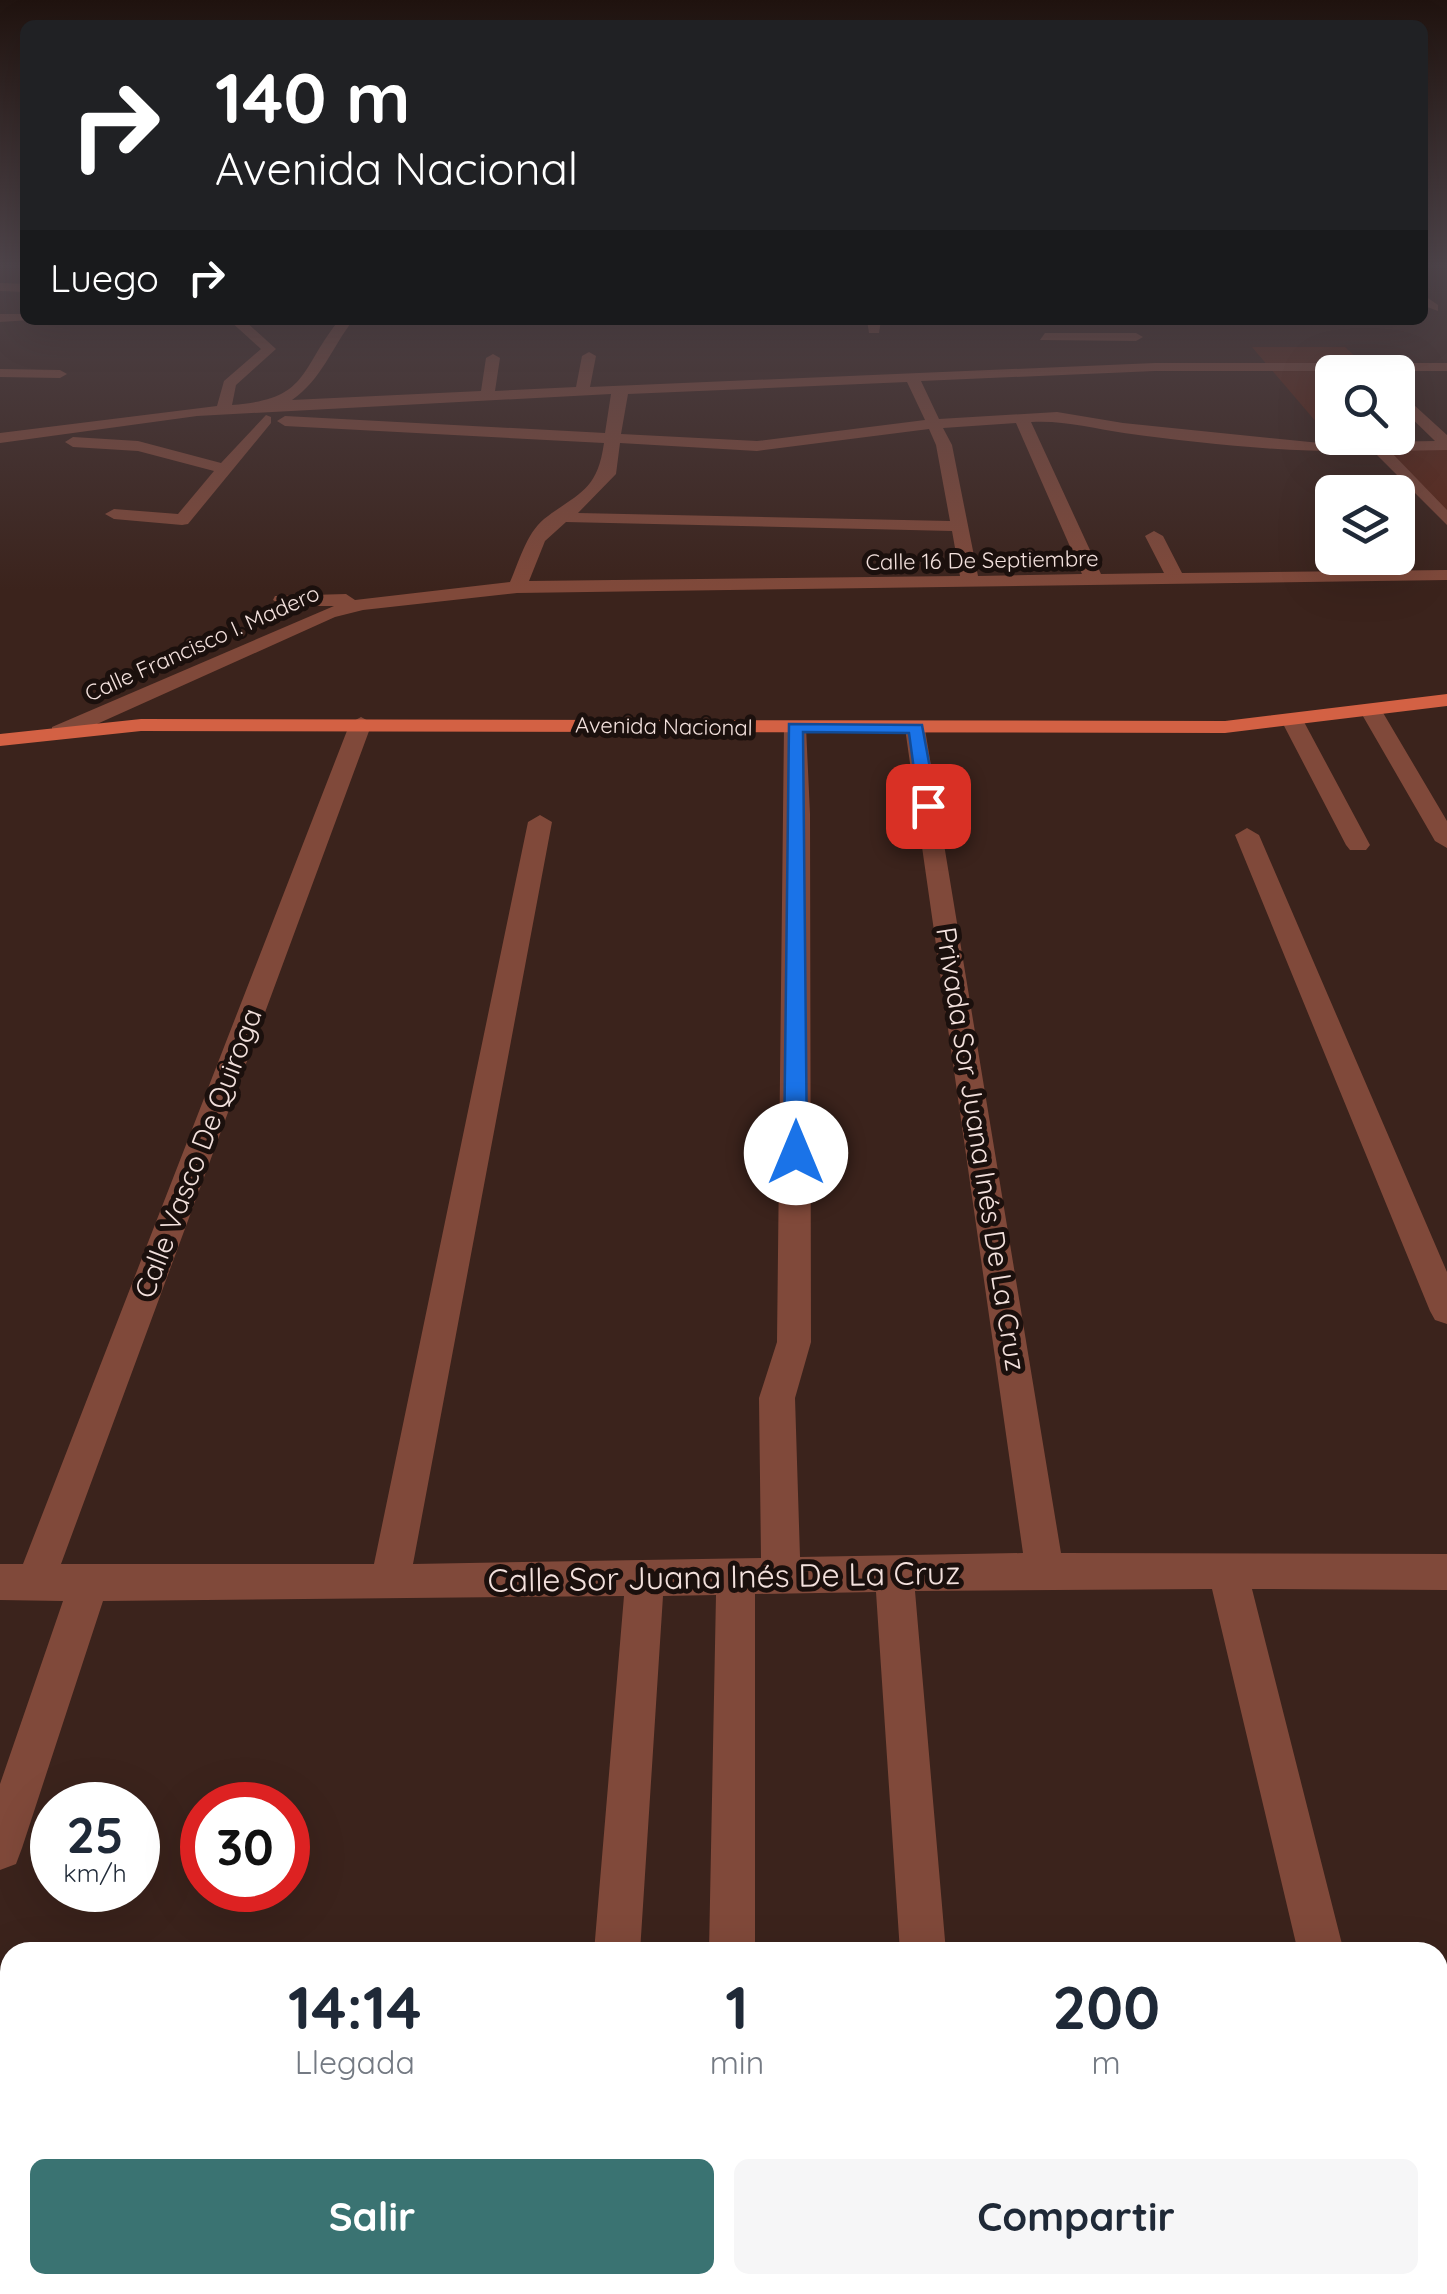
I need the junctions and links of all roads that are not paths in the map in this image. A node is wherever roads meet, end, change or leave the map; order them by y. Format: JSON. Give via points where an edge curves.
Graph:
{"nodes":[{"id":1,"x":239,"y":375,"type":"edge"},
{"id":2,"x":313,"y":375,"type":"edge"},
{"id":3,"x":490,"y":375,"type":"edge"},
{"id":4,"x":585,"y":375,"type":"edge"},
{"id":5,"x":937,"y":375,"type":"edge"},
{"id":6,"x":1271,"y":375,"type":"edge"},
{"id":7,"x":911,"y":376,"type":"junction"},
{"id":8,"x":1278,"y":384,"type":"dead end"},
{"id":9,"x":623,"y":391,"type":"junction"},
{"id":10,"x":582,"y":393,"type":"junction"},
{"id":11,"x":486,"y":396,"type":"junction"},
{"id":12,"x":223,"y":410,"type":"junction"},
{"id":13,"x":271,"y":413,"type":"junction"},
{"id":14,"x":1415,"y":414,"type":"edge"},
{"id":15,"x":1022,"y":417,"type":"junction"},
{"id":16,"x":933,"y":424,"type":"junction"},
{"id":17,"x":21,"y":436,"type":"junction"},
{"id":18,"x":0,"y":438,"type":"edge"},
{"id":19,"x":612,"y":439,"type":"junction"},
{"id":20,"x":1447,"y":444,"type":"edge"},
{"id":21,"x":1415,"y":445,"type":"edge"},
{"id":22,"x":1315,"y":447,"type":"edge"},
{"id":23,"x":1385,"y":455,"type":"edge"},
{"id":24,"x":225,"y":470,"type":"junction"},
{"id":25,"x":114,"y":514,"type":"dead end"},
{"id":26,"x":564,"y":517,"type":"junction"},
{"id":27,"x":1447,"y":520,"type":"edge"},
{"id":28,"x":957,"y":526,"type":"junction"},
{"id":29,"x":1154,"y":536,"type":"dead end"},
{"id":30,"x":1447,"y":575,"type":"edge"},
{"id":31,"x":1176,"y":578,"type":"junction"},
{"id":32,"x":1096,"y":582,"type":"junction"},
{"id":33,"x":970,"y":583,"type":"junction"},
{"id":34,"x":517,"y":587,"type":"junction"},
{"id":35,"x":282,"y":600,"type":"dead end"},
{"id":36,"x":363,"y":604,"type":"junction"},
{"id":37,"x":1447,"y":700,"type":"edge"},
{"id":38,"x":1370,"y":711,"type":"junction"},
{"id":39,"x":1292,"y":720,"type":"junction"},
{"id":40,"x":361,"y":723,"type":"junction"},
{"id":41,"x":794,"y":727,"type":"junction"},
{"id":42,"x":916,"y":728,"type":"junction"},
{"id":43,"x":60,"y":732,"type":"junction"},
{"id":44,"x":0,"y":740,"type":"edge"},
{"id":45,"x":540,"y":822,"type":"dead end"},
{"id":46,"x":1247,"y":835,"type":"dead end"},
{"id":47,"x":1447,"y":841,"type":"edge"},
{"id":48,"x":1358,"y":846,"type":"dead end"},
{"id":49,"x":1447,"y":1311,"type":"edge"},
{"id":50,"x":1044,"y":1570,"type":"junction"},
{"id":51,"x":1447,"y":1572,"type":"edge"},
{"id":52,"x":1228,"y":1573,"type":"junction"},
{"id":53,"x":894,"y":1575,"type":"junction"},
{"id":54,"x":781,"y":1577,"type":"junction"},
{"id":55,"x":736,"y":1578,"type":"junction"},
{"id":56,"x":645,"y":1579,"type":"junction"},
{"id":57,"x":18,"y":1582,"type":"edge"},
{"id":58,"x":390,"y":1582,"type":"junction"},
{"id":59,"x":89,"y":1583,"type":"junction"},
{"id":60,"x":0,"y":1848,"type":"edge"},
{"id":61,"x":617,"y":1942,"type":"edge"},
{"id":62,"x":732,"y":1942,"type":"edge"},
{"id":63,"x":922,"y":1942,"type":"edge"},
{"id":64,"x":1318,"y":1942,"type":"edge"}],
"edges":[{"from":1,"to":12,"type":"street","via":[[229,384]]},
{"from":2,"to":13,"type":"street"},
{"from":3,"to":11,"type":"street"},
{"from":4,"to":10,"type":"street"},
{"from":5,"to":7,"type":"street"},
{"from":6,"to":8,"type":"street"},
{"from":7,"to":9,"type":"street"},
{"from":7,"to":16,"type":"street"},
{"from":9,"to":10,"type":"street"},
{"from":9,"to":19,"type":"street"},
{"from":10,"to":11,"type":"street"},
{"from":11,"to":13,"type":"street"},
{"from":12,"to":13,"type":"street"},
{"from":12,"to":17,"type":"street"},
{"from":13,"to":19,"type":"street"},
{"from":13,"to":24,"type":"street"},
{"from":14,"to":20,"type":"street"},
{"from":15,"to":16,"type":"street"},
{"from":15,"to":22,"type":"street","via":[[1262,436]]},
{"from":15,"to":32,"type":"street"},
{"from":16,"to":19,"type":"street","via":[[757,446]]},
{"from":16,"to":28,"type":"street","via":[[944,445]]},
{"from":17,"to":18,"type":"street"},
{"from":17,"to":24,"type":"street","via":[[138,446]]},
{"from":19,"to":26,"type":"street","via":[[608,474]]},
{"from":20,"to":21,"type":"street"},
{"from":23,"to":27,"type":"street"},
{"from":24,"to":25,"type":"street","via":[[182,520]]},
{"from":26,"to":28,"type":"street"},
{"from":26,"to":34,"type":"street","via":[[537,540]]},
{"from":28,"to":33,"type":"street"},
{"from":29,"to":31,"type":"street"},
{"from":30,"to":31,"type":"street","name":"Calle 16 De Septiembre"},
{"from":31,"to":32,"type":"street","name":"Calle 16 De Septiembre"},
{"from":32,"to":33,"type":"street","name":"Calle 16 De Septiembre"},
{"from":33,"to":34,"type":"street","name":"Calle 16 De Septiembre"},
{"from":34,"to":36,"type":"street","name":"Calle Francisco I. Madero"},
{"from":35,"to":36,"type":"street"},
{"from":36,"to":43,"type":"street","name":"Calle Francisco I. Madero","via":[[328,613]]},
{"from":37,"to":38,"type":"main road","name":"Avenida Nacional"},
{"from":38,"to":39,"type":"main road","name":"Avenida Nacional"},
{"from":38,"to":47,"type":"street"},
{"from":39,"to":42,"type":"main road","name":"Avenida Nacional","via":[[1225,727]]},
{"from":39,"to":48,"type":"street"},
{"from":40,"to":41,"type":"main road","name":"Avenida Nacional"},
{"from":40,"to":43,"type":"main road","name":"Avenida Nacional"},
{"from":40,"to":57,"type":"street","name":"Calle Vasco De Quiroga"},
{"from":41,"to":42,"type":"main road","name":"Avenida Nacional"},
{"from":41,"to":54,"type":"street","via":[[794,1342],[777,1398]]},
{"from":42,"to":50,"type":"street","name":"Privada Sor Juana Inés De La Cruz"},
{"from":43,"to":44,"type":"main road","name":"Avenida Nacional"},
{"from":45,"to":58,"type":"street"},
{"from":46,"to":49,"type":"street"},
{"from":50,"to":52,"type":"street","name":"Calle Sor Juana Inés De La Cruz"},
{"from":50,"to":53,"type":"street","name":"Calle Sor Juana Inés De La Cruz"},
{"from":51,"to":52,"type":"street","name":"Calle Sor Juana Inés De La Cruz"},
{"from":52,"to":64,"type":"street"},
{"from":53,"to":54,"type":"street","name":"Calle Sor Juana Inés De La Cruz"},
{"from":53,"to":63,"type":"street"},
{"from":54,"to":55,"type":"street","name":"Calle Sor Juana Inés De La Cruz"},
{"from":55,"to":56,"type":"street","name":"Calle Sor Juana Inés De La Cruz"},
{"from":55,"to":62,"type":"street"},
{"from":56,"to":58,"type":"street","name":"Calle Sor Juana Inés De La Cruz"},
{"from":56,"to":61,"type":"street"},
{"from":57,"to":59,"type":"street","name":"Calle Sor Juana Inés De La Cruz"},
{"from":58,"to":59,"type":"street","name":"Calle Sor Juana Inés De La Cruz"},
{"from":59,"to":60,"type":"street"}]}
